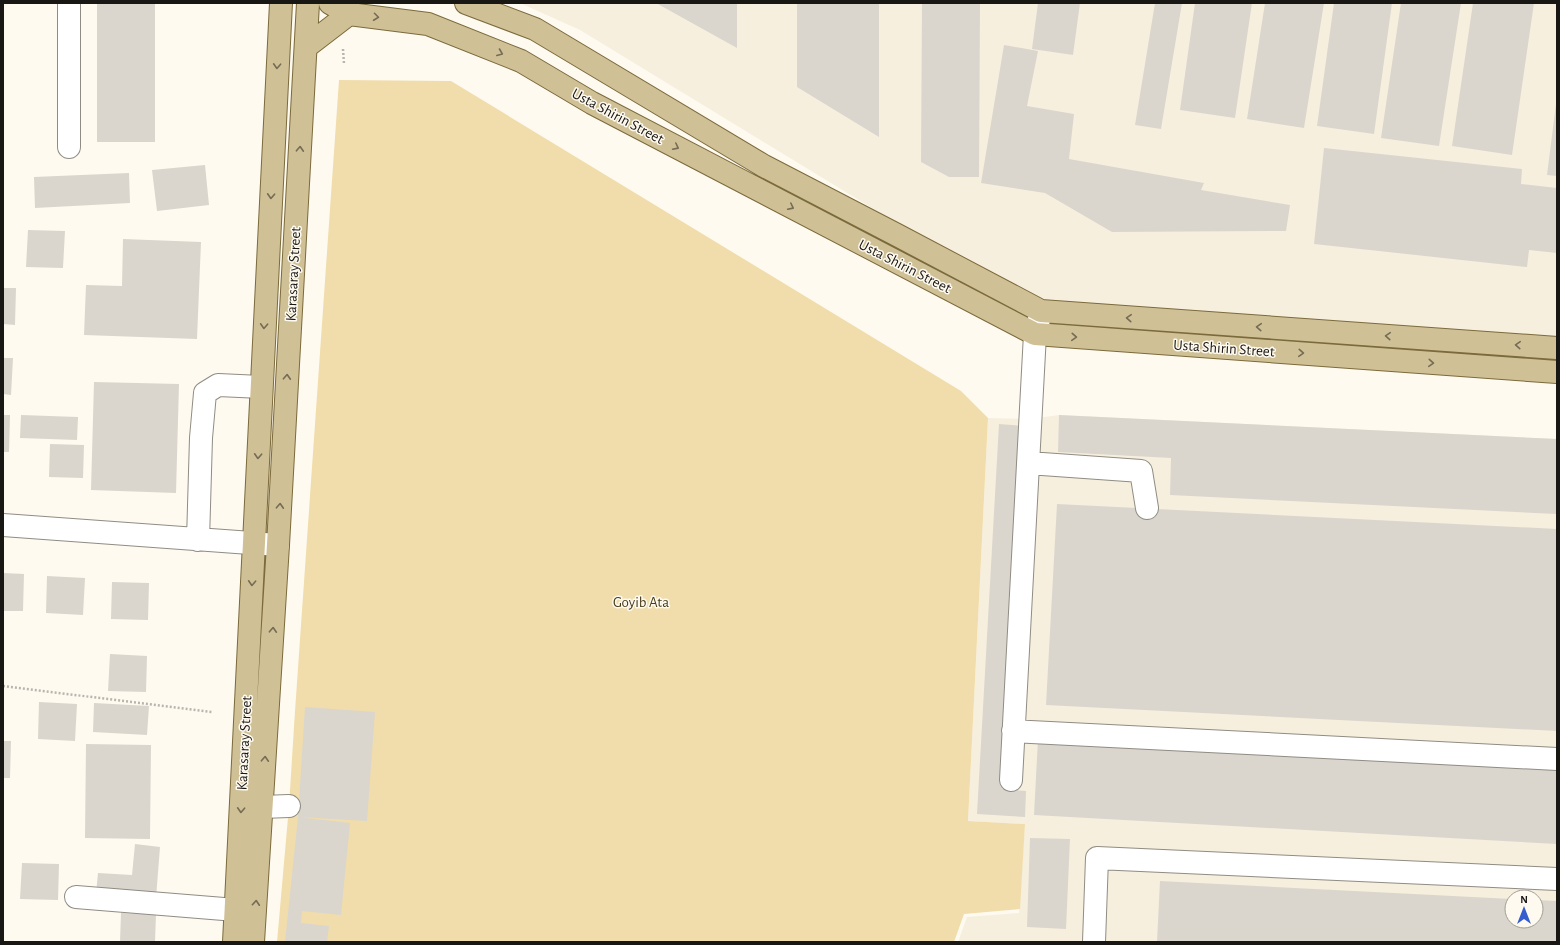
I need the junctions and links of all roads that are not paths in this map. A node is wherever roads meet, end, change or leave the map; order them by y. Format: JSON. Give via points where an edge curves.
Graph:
{"nodes":[{"id":1,"x":69,"y":3,"type":"edge"},
{"id":2,"x":281,"y":3,"type":"edge"},
{"id":3,"x":295,"y":3,"type":"edge"},
{"id":4,"x":308,"y":3,"type":"edge"},
{"id":5,"x":330,"y":3,"type":"edge"},
{"id":6,"x":466,"y":3,"type":"edge"},
{"id":7,"x":350,"y":14,"type":"junction"},
{"id":8,"x":279,"y":27,"type":"junction"},
{"id":9,"x":306,"y":47,"type":"junction"},
{"id":10,"x":69,"y":147,"type":"dead end"},
{"id":11,"x":1041,"y":311,"type":"junction"},
{"id":12,"x":1035,"y":334,"type":"junction"},
{"id":13,"x":1557,"y":348,"type":"edge"},
{"id":14,"x":1557,"y":372,"type":"edge"},
{"id":15,"x":261,"y":387,"type":"junction"},
{"id":16,"x":1028,"y":463,"type":"junction"},
{"id":17,"x":1147,"y":508,"type":"dead end"},
{"id":18,"x":3,"y":525,"type":"edge"},
{"id":19,"x":198,"y":540,"type":"junction"},
{"id":20,"x":254,"y":544,"type":"junction"},
{"id":21,"x":278,"y":545,"type":"junction"},
{"id":22,"x":1013,"y":731,"type":"junction"},
{"id":23,"x":1557,"y":759,"type":"edge"},
{"id":24,"x":1011,"y":780,"type":"dead end"},
{"id":25,"x":290,"y":806,"type":"dead end"},
{"id":26,"x":262,"y":807,"type":"junction"},
{"id":27,"x":1557,"y":879,"type":"edge"},
{"id":28,"x":76,"y":897,"type":"dead end"},
{"id":29,"x":236,"y":910,"type":"junction"},
{"id":30,"x":234,"y":942,"type":"edge"},
{"id":31,"x":253,"y":942,"type":"edge"},
{"id":32,"x":1094,"y":942,"type":"edge"}],
"edges":[{"from":1,"to":10,"type":"street"},
{"from":2,"to":8,"type":"main road","name":"Karasaray Street"},
{"from":3,"to":8,"type":"main road"},
{"from":4,"to":9,"type":"main road","name":"Karasaray Street"},
{"from":5,"to":7,"type":"main road"},
{"from":6,"to":11,"type":"main road","name":"Usta Shirin Street","via":[[535,29],[764,166]]},
{"from":7,"to":9,"type":"main road"},
{"from":7,"to":12,"type":"main road","name":"Usta Shirin Street","one_way":true,"via":[[428,24],[521,61],[592,103]]},
{"from":8,"to":15,"type":"main road","name":"Karasaray Street","one_way":true},
{"from":21,"to":9,"type":"main road","name":"Karasaray Street","one_way":true},
{"from":11,"to":12,"type":"street"},
{"from":13,"to":11,"type":"main road","name":"Usta Shirin Street","one_way":true},
{"from":12,"to":14,"type":"main road","name":"Usta Shirin Street","one_way":true},
{"from":12,"to":16,"type":"street"},
{"from":15,"to":19,"type":"street","via":[[218,385],[204,393]]},
{"from":15,"to":20,"type":"main road","name":"Karasaray Street","one_way":true},
{"from":16,"to":17,"type":"street","via":[[1141,470]]},
{"from":16,"to":22,"type":"street"},
{"from":18,"to":19,"type":"street"},
{"from":19,"to":20,"type":"street"},
{"from":20,"to":21,"type":"street"},
{"from":20,"to":29,"type":"main road","name":"Karasaray Street","one_way":true},
{"from":26,"to":21,"type":"main road","name":"Karasaray Street","one_way":true},
{"from":22,"to":23,"type":"street"},
{"from":22,"to":24,"type":"street"},
{"from":25,"to":26,"type":"street"},
{"from":31,"to":26,"type":"main road","name":"Karasaray Street","one_way":true},
{"from":27,"to":32,"type":"street","via":[[1097,858]]},
{"from":28,"to":29,"type":"street"},
{"from":29,"to":30,"type":"main road","name":"Karasaray Street"}]}
